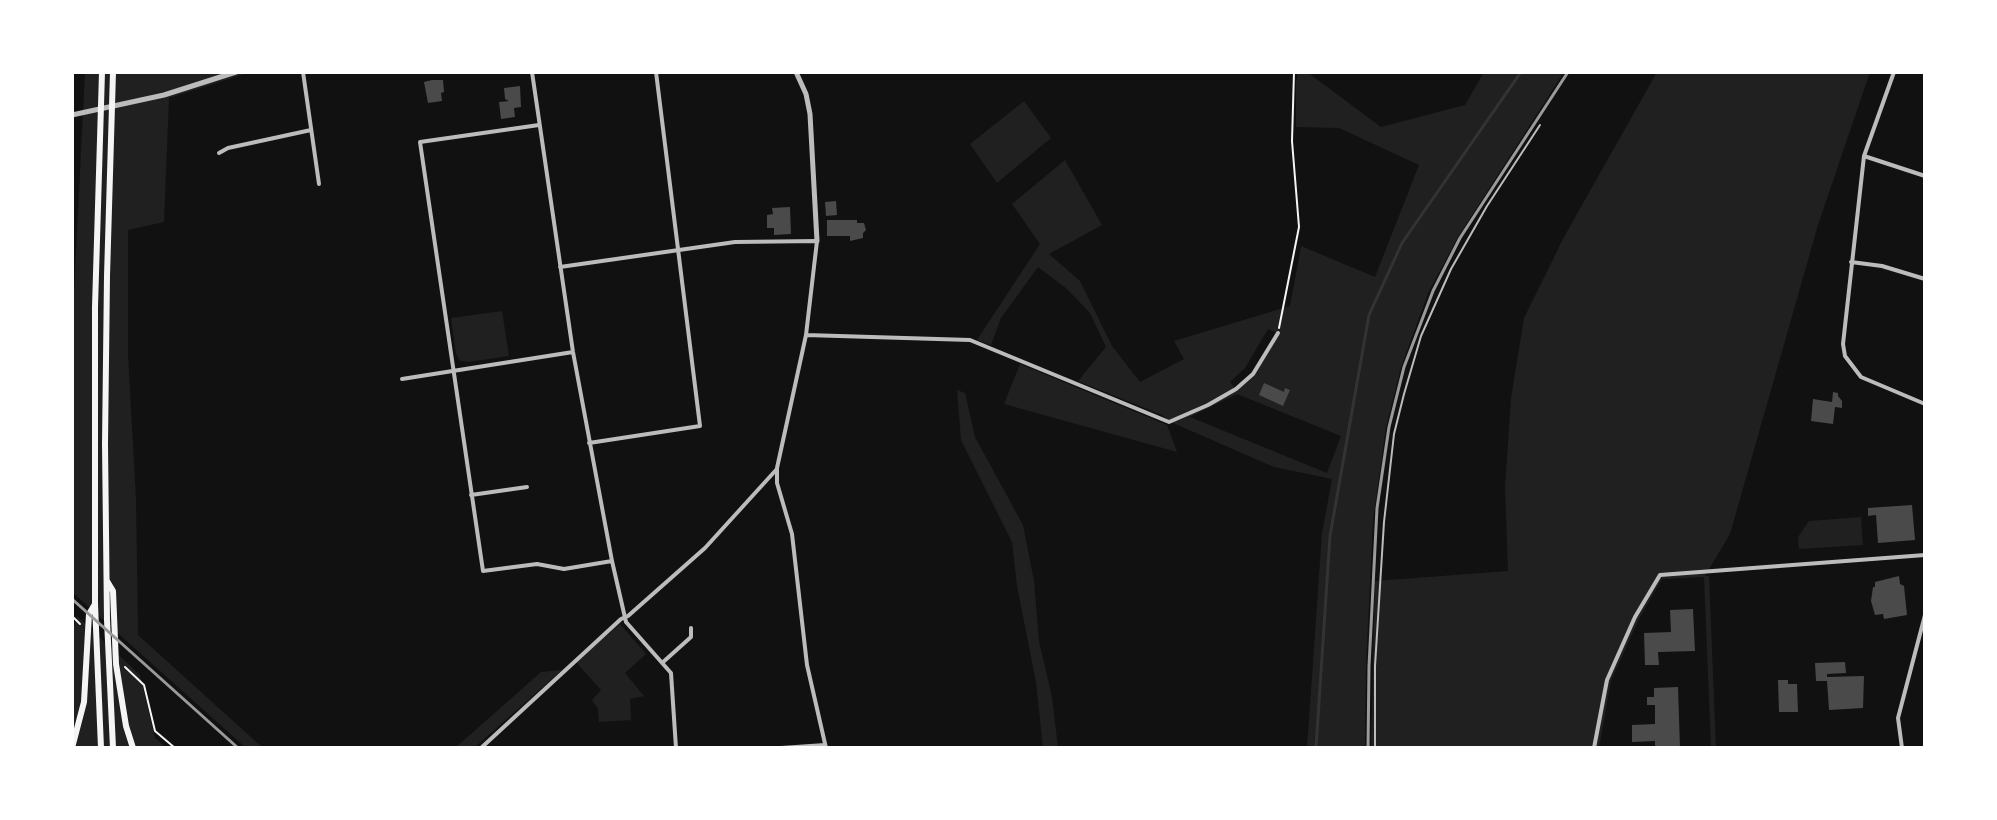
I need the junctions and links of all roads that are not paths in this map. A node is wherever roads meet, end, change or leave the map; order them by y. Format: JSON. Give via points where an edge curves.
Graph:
{"nodes":[{"id":1,"x":102,"y":72,"type":"edge"},
{"id":2,"x":113,"y":72,"type":"edge"},
{"id":3,"x":236,"y":72,"type":"edge"},
{"id":4,"x":303,"y":72,"type":"edge"},
{"id":5,"x":532,"y":72,"type":"edge"},
{"id":6,"x":656,"y":72,"type":"edge"},
{"id":7,"x":796,"y":72,"type":"edge"},
{"id":8,"x":1894,"y":72,"type":"edge"},
{"id":9,"x":72,"y":115,"type":"edge"},
{"id":10,"x":539,"y":125,"type":"junction"},
{"id":11,"x":1540,"y":125,"type":"dead end"},
{"id":12,"x":311,"y":130,"type":"junction"},
{"id":13,"x":219,"y":153,"type":"dead end"},
{"id":14,"x":1864,"y":156,"type":"junction"},
{"id":15,"x":1925,"y":176,"type":"edge"},
{"id":16,"x":319,"y":184,"type":"dead end"},
{"id":17,"x":817,"y":241,"type":"junction"},
{"id":18,"x":678,"y":250,"type":"junction"},
{"id":19,"x":1851,"y":262,"type":"junction"},
{"id":20,"x":560,"y":267,"type":"junction"},
{"id":21,"x":1925,"y":279,"type":"edge"},
{"id":22,"x":1278,"y":333,"type":"road end"},
{"id":23,"x":806,"y":335,"type":"junction"},
{"id":24,"x":573,"y":352,"type":"junction"},
{"id":25,"x":453,"y":370,"type":"junction"},
{"id":26,"x":402,"y":379,"type":"dead end"},
{"id":27,"x":1925,"y":404,"type":"edge"},
{"id":28,"x":589,"y":443,"type":"junction"},
{"id":29,"x":777,"y":468,"type":"junction"},
{"id":30,"x":527,"y":487,"type":"dead end"},
{"id":31,"x":471,"y":495,"type":"junction"},
{"id":32,"x":1925,"y":555,"type":"edge"},
{"id":33,"x":612,"y":561,"type":"junction"},
{"id":34,"x":107,"y":581,"type":"junction"},
{"id":35,"x":95,"y":606,"type":"junction"},
{"id":36,"x":1925,"y":615,"type":"edge"},
{"id":37,"x":625,"y":617,"type":"junction"},
{"id":38,"x":691,"y":628,"type":"dead end"},
{"id":39,"x":662,"y":663,"type":"junction"},
{"id":40,"x":826,"y":746,"type":"edge"},
{"id":41,"x":72,"y":748,"type":"edge"},
{"id":42,"x":101,"y":748,"type":"edge"},
{"id":43,"x":113,"y":748,"type":"edge"},
{"id":44,"x":133,"y":748,"type":"edge"},
{"id":45,"x":481,"y":748,"type":"edge"},
{"id":46,"x":676,"y":748,"type":"edge"},
{"id":47,"x":781,"y":748,"type":"edge"},
{"id":48,"x":1375,"y":748,"type":"edge"},
{"id":49,"x":1594,"y":748,"type":"edge"},
{"id":50,"x":1902,"y":748,"type":"edge"}],
"edges":[{"from":1,"to":35,"type":"highway"},
{"from":2,"to":34,"type":"highway","via":[[106,306]]},
{"from":3,"to":9,"type":"street"},
{"from":4,"to":12,"type":"street"},
{"from":5,"to":10,"type":"street"},
{"from":6,"to":18,"type":"street"},
{"from":7,"to":17,"type":"street","via":[[810,114]]},
{"from":8,"to":14,"type":"street"},
{"from":10,"to":20,"type":"street"},
{"from":10,"to":25,"type":"street","via":[[420,142]]},
{"from":11,"to":48,"type":"lane","via":[[1451,269],[1421,336],[1404,394],[1386,496]]},
{"from":12,"to":13,"type":"street"},
{"from":12,"to":16,"type":"street"},
{"from":14,"to":15,"type":"street"},
{"from":14,"to":19,"type":"street"},
{"from":17,"to":18,"type":"street","via":[[735,242]]},
{"from":17,"to":23,"type":"street"},
{"from":18,"to":20,"type":"street"},
{"from":18,"to":28,"type":"street","via":[[700,426]]},
{"from":19,"to":21,"type":"street"},
{"from":19,"to":27,"type":"street","via":[[1845,356],[1861,377]]},
{"from":20,"to":24,"type":"street"},
{"from":22,"to":23,"type":"street","via":[[1253,374],[1236,389],[1169,422],[970,340]]},
{"from":23,"to":29,"type":"street"},
{"from":24,"to":25,"type":"street"},
{"from":24,"to":28,"type":"street"},
{"from":25,"to":26,"type":"street"},
{"from":25,"to":31,"type":"street"},
{"from":28,"to":33,"type":"street"},
{"from":29,"to":37,"type":"street","via":[[705,548]]},
{"from":29,"to":40,"type":"street","via":[[792,534],[807,665]]},
{"from":30,"to":31,"type":"street"},
{"from":31,"to":33,"type":"street","via":[[483,571],[537,564],[564,569]]},
{"from":32,"to":49,"type":"street","via":[[1660,575],[1607,680]]},
{"from":33,"to":37,"type":"street"},
{"from":34,"to":43,"type":"highway"},
{"from":34,"to":44,"type":"highway","via":[[113,591],[126,726]]},
{"from":35,"to":41,"type":"highway","via":[[89,614],[84,702]]},
{"from":35,"to":42,"type":"highway"},
{"from":36,"to":50,"type":"street","via":[[1898,718]]},
{"from":37,"to":39,"type":"street"},
{"from":37,"to":45,"type":"street"},
{"from":38,"to":39,"type":"street","via":[[691,637]]},
{"from":39,"to":46,"type":"street","via":[[671,673]]},
{"from":40,"to":47,"type":"street"}]}
